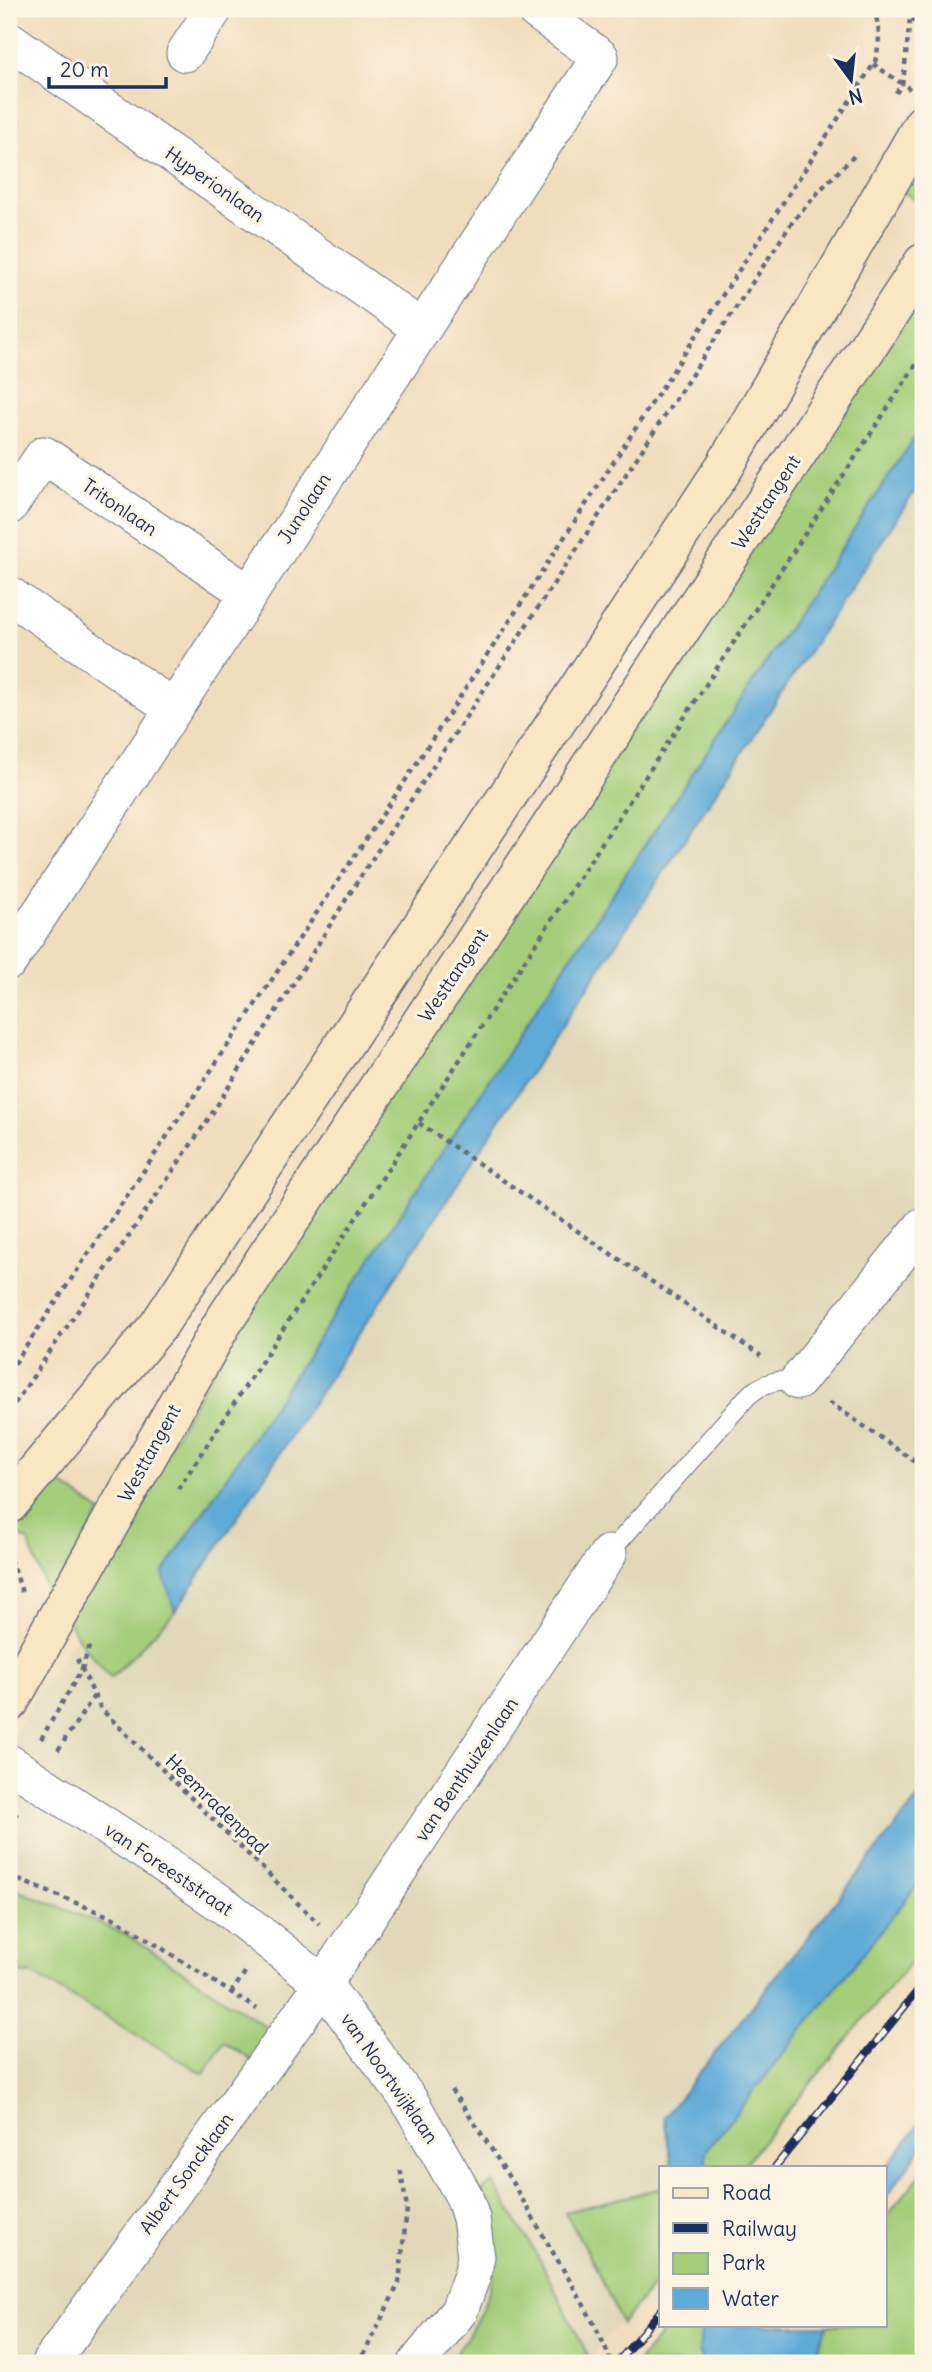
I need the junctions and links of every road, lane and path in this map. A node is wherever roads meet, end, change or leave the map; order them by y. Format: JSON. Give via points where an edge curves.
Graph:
{"nodes":[{"id":1,"x":214,"y":9,"type":"edge"},
{"id":2,"x":534,"y":9,"type":"edge"},
{"id":3,"x":873,"y":9,"type":"edge"},
{"id":4,"x":910,"y":11,"type":"edge"},
{"id":5,"x":9,"y":40,"type":"edge"},
{"id":6,"x":923,"y":47,"type":"edge"},
{"id":7,"x":186,"y":53,"type":"dead end"},
{"id":8,"x":873,"y":64,"type":"junction"},
{"id":9,"x":902,"y":84,"type":"junction"},
{"id":10,"x":895,"y":94,"type":"dead end"},
{"id":11,"x":918,"y":107,"type":"edge"},
{"id":12,"x":862,"y":146,"type":"dead end"},
{"id":13,"x":923,"y":263,"type":"edge"},
{"id":14,"x":421,"y":328,"type":"junction"},
{"id":15,"x":923,"y":355,"type":"edge"},
{"id":16,"x":9,"y":506,"type":"edge"},
{"id":17,"x":248,"y":593,"type":"junction"},
{"id":18,"x":9,"y":595,"type":"edge"},
{"id":19,"x":173,"y":708,"type":"junction"},
{"id":20,"x":9,"y":961,"type":"edge"},
{"id":21,"x":419,"y":1123,"type":"junction"},
{"id":22,"x":923,"y":1226,"type":"edge"},
{"id":23,"x":9,"y":1372,"type":"edge"},
{"id":24,"x":798,"y":1381,"type":"junction"},
{"id":25,"x":9,"y":1412,"type":"edge"},
{"id":26,"x":923,"y":1467,"type":"edge"},
{"id":27,"x":176,"y":1492,"type":"dead end"},
{"id":28,"x":9,"y":1504,"type":"edge"},
{"id":29,"x":608,"y":1554,"type":"joint"},
{"id":30,"x":93,"y":1633,"type":"dead end"},
{"id":31,"x":82,"y":1669,"type":"junction"},
{"id":32,"x":9,"y":1703,"type":"edge"},
{"id":33,"x":47,"y":1730,"type":"dead end"},
{"id":34,"x":9,"y":1763,"type":"edge"},
{"id":35,"x":345,"y":1952,"type":"junction"},
{"id":36,"x":323,"y":1984,"type":"junction"},
{"id":37,"x":443,"y":2080,"type":"dead end"},
{"id":38,"x":50,"y":2363,"type":"edge"},
{"id":39,"x":417,"y":2363,"type":"edge"},
{"id":40,"x":612,"y":2363,"type":"edge"}],
"edges":[{"from":1,"to":7,"type":"street"},
{"from":2,"to":14,"type":"street","name":"Junolaan","via":[[600,57]]},
{"from":3,"to":8,"type":"path","via":[[880,42]]},
{"from":4,"to":6,"type":"path"},
{"from":4,"to":9,"type":"path"},
{"from":5,"to":14,"type":"street","name":"Hyperionlaan"},
{"from":8,"to":9,"type":"path"},
{"from":8,"to":23,"type":"path","via":[[414,767]]},
{"from":9,"to":10,"type":"path"},
{"from":9,"to":11,"type":"path"},
{"from":11,"to":28,"type":"main road","via":[[725,466],[158,1326]]},
{"from":12,"to":25,"type":"path","via":[[793,221],[365,871],[211,1115]]},
{"from":13,"to":32,"type":"main road","name":"Westtangent","via":[[222,1324]]},
{"from":14,"to":17,"type":"street","name":"Junolaan"},
{"from":15,"to":21,"type":"path"},
{"from":16,"to":17,"type":"street","name":"Tritonlaan","via":[[44,455]]},
{"from":17,"to":19,"type":"street","name":"Junolaan"},
{"from":18,"to":19,"type":"street"},
{"from":19,"to":20,"type":"street","name":"Junolaan"},
{"from":21,"to":24,"type":"path"},
{"from":21,"to":27,"type":"path"},
{"from":22,"to":24,"type":"street"},
{"from":24,"to":26,"type":"path"},
{"from":24,"to":29,"type":"lane","via":[[773,1381],[748,1396]]},
{"from":29,"to":35,"type":"street","name":"van Benthuizenlaan"},
{"from":30,"to":31,"type":"path"},
{"from":31,"to":33,"type":"path"},
{"from":31,"to":35,"type":"path","name":"Heemradenpad","via":[[101,1709]]},
{"from":34,"to":36,"type":"street","name":"van Foreeststraat","via":[[226,1907]]},
{"from":35,"to":36,"type":"street","name":"van Benthuizenlaan"},
{"from":36,"to":38,"type":"street","name":"Albert Soncklaan"},
{"from":36,"to":39,"type":"street","name":"van Noortwijklaan","via":[[409,2100],[464,2196],[471,2218],[475,2257],[459,2311]]},
{"from":37,"to":40,"type":"path","via":[[520,2194]]}]}
